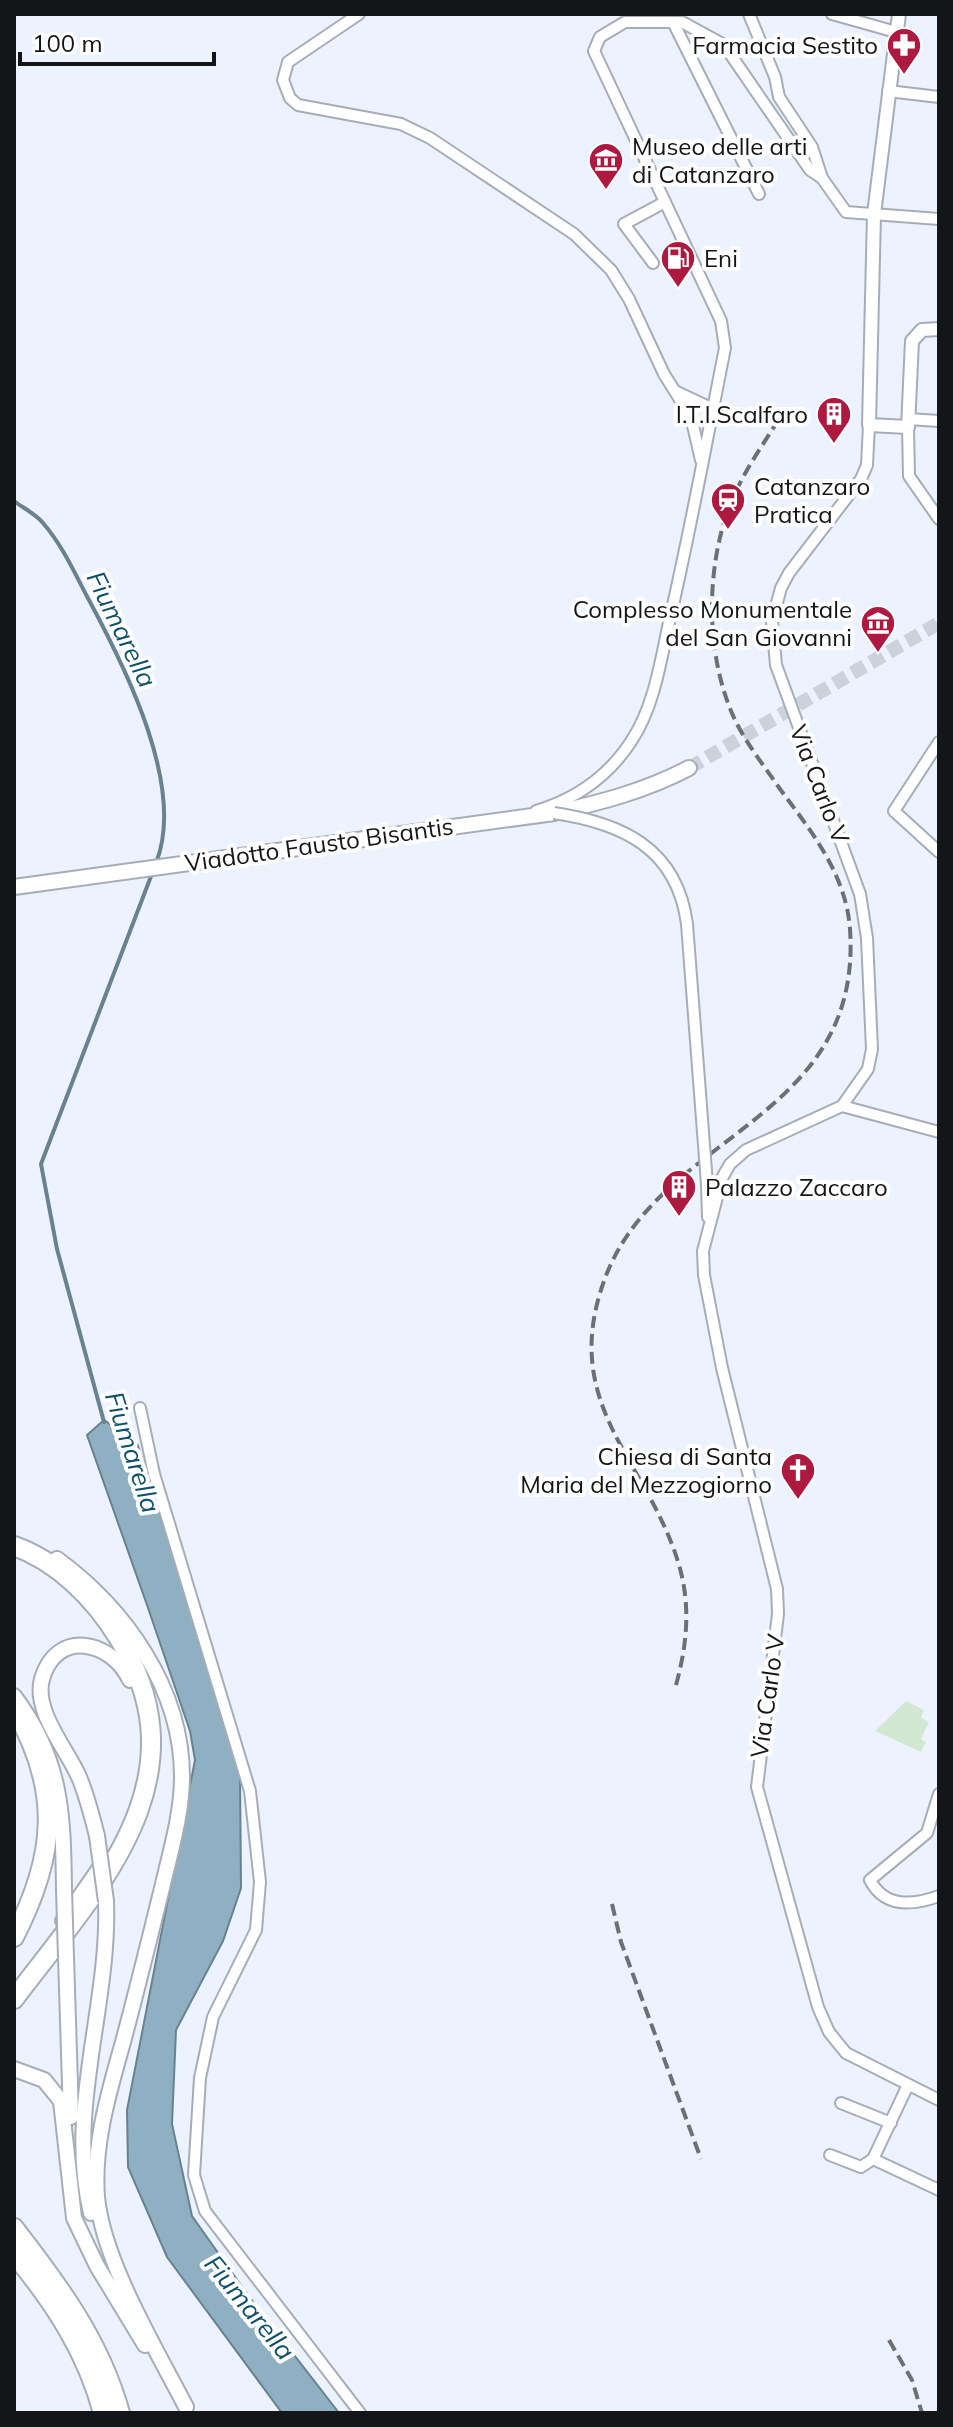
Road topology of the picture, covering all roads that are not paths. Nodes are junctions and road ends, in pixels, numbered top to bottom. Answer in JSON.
{"nodes":[{"id":1,"x":359,"y":14,"type":"edge"},
{"id":2,"x":749,"y":14,"type":"edge"},
{"id":3,"x":832,"y":14,"type":"edge"},
{"id":4,"x":899,"y":14,"type":"edge"},
{"id":5,"x":673,"y":22,"type":"junction"},
{"id":6,"x":896,"y":32,"type":"junction"},
{"id":7,"x":888,"y":91,"type":"junction"},
{"id":8,"x":939,"y":97,"type":"edge"},
{"id":9,"x":822,"y":178,"type":"junction"},
{"id":10,"x":759,"y":194,"type":"dead end"},
{"id":11,"x":665,"y":202,"type":"junction"},
{"id":12,"x":874,"y":214,"type":"junction"},
{"id":13,"x":939,"y":219,"type":"edge"},
{"id":14,"x":653,"y":263,"type":"dead end"},
{"id":15,"x":939,"y":329,"type":"edge"},
{"id":16,"x":719,"y":379,"type":"junction"},
{"id":17,"x":677,"y":392,"type":"junction"},
{"id":18,"x":695,"y":400,"type":"junction"},
{"id":19,"x":714,"y":416,"type":"junction"},
{"id":20,"x":691,"y":417,"type":"junction"},
{"id":21,"x":939,"y":421,"type":"edge"},
{"id":22,"x":908,"y":423,"type":"junction"},
{"id":23,"x":869,"y":425,"type":"junction"},
{"id":24,"x":702,"y":470,"type":"junction"},
{"id":25,"x":939,"y":519,"type":"edge"},
{"id":26,"x":939,"y":742,"type":"edge"},
{"id":27,"x":689,"y":768,"type":"tunnel mouth"},
{"id":28,"x":554,"y":813,"type":"junction"},
{"id":29,"x":513,"y":817,"type":"junction"},
{"id":30,"x":939,"y":852,"type":"edge"},
{"id":31,"x":14,"y":887,"type":"edge"},
{"id":32,"x":842,"y":1106,"type":"junction"},
{"id":33,"x":939,"y":1132,"type":"edge"},
{"id":34,"x":708,"y":1227,"type":"junction"},
{"id":35,"x":140,"y":1408,"type":"dead end"},
{"id":36,"x":14,"y":1537,"type":"edge"},
{"id":37,"x":14,"y":1546,"type":"edge"},
{"id":38,"x":14,"y":1696,"type":"edge"},
{"id":39,"x":14,"y":1708,"type":"edge"},
{"id":40,"x":939,"y":1794,"type":"edge"},
{"id":41,"x":939,"y":1896,"type":"edge"},
{"id":42,"x":14,"y":1937,"type":"edge"},
{"id":43,"x":14,"y":1985,"type":"edge"},
{"id":44,"x":14,"y":1999,"type":"edge"},
{"id":45,"x":14,"y":2069,"type":"edge"},
{"id":46,"x":908,"y":2085,"type":"junction"},
{"id":47,"x":939,"y":2100,"type":"edge"},
{"id":48,"x":841,"y":2103,"type":"dead end"},
{"id":49,"x":891,"y":2123,"type":"junction"},
{"id":50,"x":830,"y":2155,"type":"dead end"},
{"id":51,"x":873,"y":2159,"type":"junction"},
{"id":52,"x":939,"y":2190,"type":"edge"},
{"id":53,"x":14,"y":2228,"type":"edge"},
{"id":54,"x":14,"y":2254,"type":"edge"},
{"id":55,"x":97,"y":2266,"type":"junction"},
{"id":56,"x":142,"y":2321,"type":"junction"},
{"id":57,"x":188,"y":2410,"type":"edge"},
{"id":58,"x":103,"y":2413,"type":"edge"},
{"id":59,"x":120,"y":2413,"type":"edge"},
{"id":60,"x":360,"y":2413,"type":"edge"}],
"edges":[{"from":1,"to":17,"type":"street"},
{"from":2,"to":9,"type":"street"},
{"from":3,"to":6,"type":"street"},
{"from":4,"to":6,"type":"street"},
{"from":5,"to":9,"type":"street"},
{"from":5,"to":10,"type":"street"},
{"from":5,"to":11,"type":"street"},
{"from":6,"to":7,"type":"street"},
{"from":7,"to":8,"type":"street"},
{"from":7,"to":12,"type":"street"},
{"from":9,"to":12,"type":"street"},
{"from":11,"to":14,"type":"street"},
{"from":11,"to":16,"type":"street"},
{"from":12,"to":13,"type":"street"},
{"from":12,"to":23,"type":"street"},
{"from":15,"to":22,"type":"street"},
{"from":16,"to":18,"type":"street"},
{"from":16,"to":19,"type":"street"},
{"from":17,"to":18,"type":"street"},
{"from":17,"to":20,"type":"street"},
{"from":18,"to":19,"type":"street"},
{"from":19,"to":20,"type":"street"},
{"from":19,"to":24,"type":"street"},
{"from":20,"to":24,"type":"street"},
{"from":21,"to":22,"type":"street"},
{"from":22,"to":23,"type":"street"},
{"from":22,"to":25,"type":"street"},
{"from":23,"to":32,"type":"street","name":"Via Carlo V"},
{"from":24,"to":29,"type":"street"},
{"from":26,"to":30,"type":"street"},
{"from":27,"to":28,"type":"main road","name":"Viadotto Fausto Bisantis"},
{"from":28,"to":29,"type":"main road","name":"Viadotto Fausto Bisantis"},
{"from":28,"to":34,"type":"street","bridge":true},
{"from":29,"to":31,"type":"main road","name":"Viadotto Fausto Bisantis"},
{"from":32,"to":33,"type":"street"},
{"from":32,"to":34,"type":"street"},
{"from":34,"to":46,"type":"street","name":"Via Carlo V"},
{"from":35,"to":60,"type":"street"},
{"from":36,"to":56,"type":"main road"},
{"from":37,"to":44,"type":"highway"},
{"from":38,"to":55,"type":"main road","bridge":true},
{"from":39,"to":42,"type":"highway"},
{"from":40,"to":41,"type":"street"},
{"from":43,"to":56,"type":"main road","bridge":true},
{"from":45,"to":55,"type":"main road"},
{"from":46,"to":47,"type":"street","name":"Via Carlo V"},
{"from":46,"to":49,"type":"street"},
{"from":48,"to":49,"type":"street"},
{"from":49,"to":51,"type":"street"},
{"from":50,"to":51,"type":"street"},
{"from":51,"to":52,"type":"street"},
{"from":53,"to":59,"type":"highway"},
{"from":54,"to":58,"type":"highway"},
{"from":55,"to":57,"type":"main road"},
{"from":56,"to":57,"type":"main road"}]}
